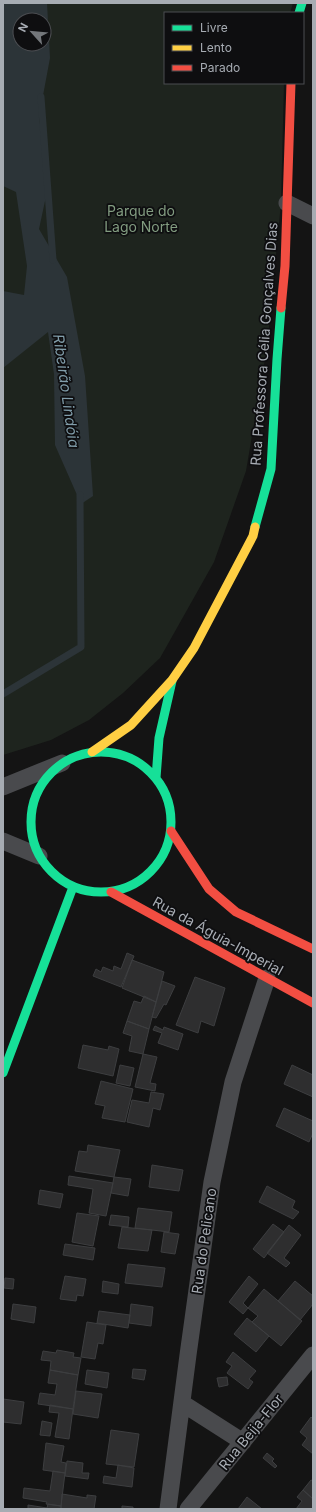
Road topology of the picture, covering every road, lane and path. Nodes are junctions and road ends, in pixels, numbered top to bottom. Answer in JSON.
{"nodes":[{"id":1,"x":291,"y":84,"type":"edge"},
{"id":2,"x":287,"y":203,"type":"junction"},
{"id":3,"x":313,"y":216,"type":"edge"},
{"id":4,"x":172,"y":680,"type":"junction"},
{"id":5,"x":92,"y":752,"type":"junction"},
{"id":6,"x":62,"y":763,"type":"junction"},
{"id":7,"x":156,"y":778,"type":"junction"},
{"id":8,"x":3,"y":787,"type":"edge"},
{"id":9,"x":171,"y":831,"type":"junction"},
{"id":10,"x":3,"y":841,"type":"edge"},
{"id":11,"x":39,"y":856,"type":"junction"},
{"id":12,"x":73,"y":887,"type":"junction"},
{"id":13,"x":111,"y":892,"type":"junction"},
{"id":14,"x":313,"y":949,"type":"edge"},
{"id":15,"x":267,"y":978,"type":"junction"},
{"id":16,"x":313,"y":1002,"type":"edge"},
{"id":17,"x":3,"y":1073,"type":"edge"},
{"id":18,"x":313,"y":1355,"type":"edge"},
{"id":19,"x":182,"y":1403,"type":"junction"},
{"id":20,"x":243,"y":1442,"type":"junction"},
{"id":21,"x":168,"y":1509,"type":"edge"},
{"id":22,"x":188,"y":1509,"type":"edge"}],
"edges":[{"from":1,"to":2,"type":"street","name":"Rua Professora Célia Gonçalves Dias"},
{"from":2,"to":3,"type":"street"},
{"from":2,"to":4,"type":"street","name":"Rua Professora Célia Gonçalves Dias"},
{"from":4,"to":5,"type":"street"},
{"from":4,"to":7,"type":"street"},
{"from":5,"to":6,"type":"street"},
{"from":5,"to":7,"type":"street"},
{"from":6,"to":8,"type":"street"},
{"from":6,"to":11,"type":"street"},
{"from":7,"to":9,"type":"street"},
{"from":9,"to":13,"type":"street"},
{"from":9,"to":14,"type":"street"},
{"from":10,"to":11,"type":"street"},
{"from":11,"to":12,"type":"street"},
{"from":12,"to":13,"type":"street"},
{"from":12,"to":17,"type":"street"},
{"from":13,"to":15,"type":"street","name":"Rua da Águia-Imperial"},
{"from":15,"to":16,"type":"street","name":"Rua da Águia-Imperial"},
{"from":15,"to":19,"type":"street","name":"Rua do Pelicano"},
{"from":18,"to":20,"type":"street","name":"Rua Beija-Flor"},
{"from":19,"to":20,"type":"street"},
{"from":19,"to":21,"type":"street","name":"Rua do Pelicano"},
{"from":20,"to":22,"type":"street","name":"Rua Beija-Flor"}]}
